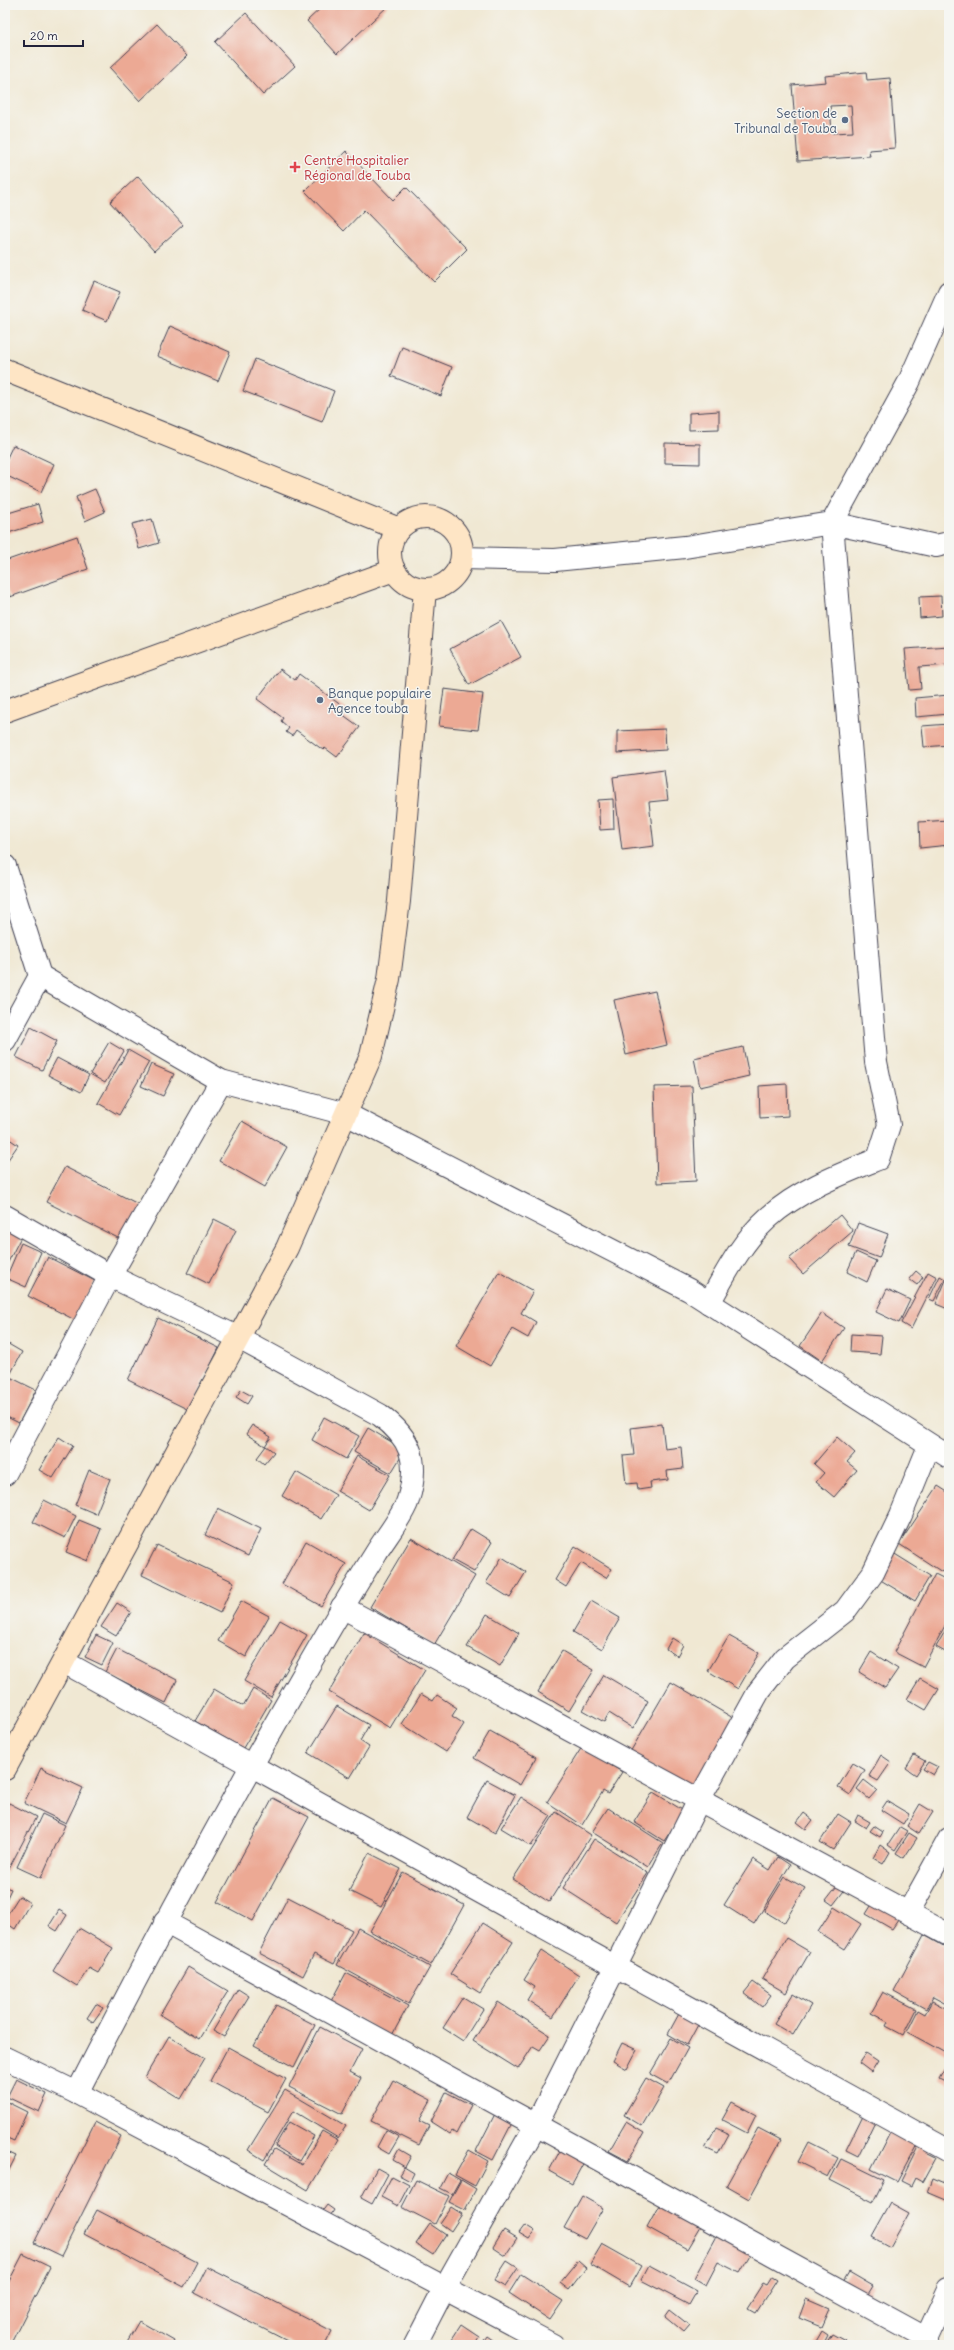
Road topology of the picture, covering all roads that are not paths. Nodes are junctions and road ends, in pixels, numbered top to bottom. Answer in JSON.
{"nodes":[{"id":1,"x":949,"y":292,"type":"edge"},
{"id":2,"x":5,"y":370,"type":"edge"},
{"id":3,"x":832,"y":523,"type":"junction"},
{"id":4,"x":399,"y":529,"type":"junction"},
{"id":5,"x":949,"y":543,"type":"edge"},
{"id":6,"x":462,"y":558,"type":"junction"},
{"id":7,"x":394,"y":570,"type":"junction"},
{"id":8,"x":425,"y":589,"type":"junction"},
{"id":9,"x":5,"y":710,"type":"edge"},
{"id":10,"x":5,"y":866,"type":"edge"},
{"id":11,"x":40,"y":976,"type":"junction"},
{"id":12,"x":5,"y":1040,"type":"edge"},
{"id":13,"x":221,"y":1081,"type":"junction"},
{"id":14,"x":346,"y":1114,"type":"junction"},
{"id":15,"x":5,"y":1216,"type":"edge"},
{"id":16,"x":110,"y":1276,"type":"junction"},
{"id":17,"x":709,"y":1303,"type":"junction"},
{"id":18,"x":238,"y":1337,"type":"junction"},
{"id":19,"x":929,"y":1446,"type":"junction"},
{"id":20,"x":949,"y":1457,"type":"edge"},
{"id":21,"x":5,"y":1474,"type":"edge"},
{"id":22,"x":342,"y":1607,"type":"junction"},
{"id":23,"x":64,"y":1662,"type":"junction"},
{"id":24,"x":251,"y":1766,"type":"junction"},
{"id":25,"x":5,"y":1770,"type":"edge"},
{"id":26,"x":698,"y":1800,"type":"junction"},
{"id":27,"x":949,"y":1839,"type":"edge"},
{"id":28,"x":908,"y":1913,"type":"junction"},
{"id":29,"x":165,"y":1922,"type":"junction"},
{"id":30,"x":949,"y":1936,"type":"edge"},
{"id":31,"x":616,"y":1968,"type":"junction"},
{"id":32,"x":5,"y":2058,"type":"edge"},
{"id":33,"x":77,"y":2093,"type":"junction"},
{"id":34,"x":536,"y":2125,"type":"junction"},
{"id":35,"x":949,"y":2151,"type":"edge"},
{"id":36,"x":445,"y":2287,"type":"junction"},
{"id":37,"x":949,"y":2289,"type":"edge"},
{"id":38,"x":925,"y":2342,"type":"edge"},
{"id":39,"x":415,"y":2345,"type":"edge"},
{"id":40,"x":553,"y":2345,"type":"edge"}],
"edges":[{"from":1,"to":3,"type":"street"},
{"from":2,"to":4,"type":"main road"},
{"from":3,"to":5,"type":"street"},
{"from":3,"to":6,"type":"street"},
{"from":3,"to":17,"type":"street"},
{"from":4,"to":6,"type":"main road"},
{"from":4,"to":7,"type":"main road"},
{"from":6,"to":8,"type":"main road"},
{"from":7,"to":8,"type":"main road"},
{"from":7,"to":9,"type":"main road"},
{"from":8,"to":14,"type":"main road"},
{"from":10,"to":11,"type":"street"},
{"from":11,"to":12,"type":"street"},
{"from":11,"to":13,"type":"street"},
{"from":13,"to":14,"type":"street"},
{"from":13,"to":16,"type":"street"},
{"from":14,"to":17,"type":"street"},
{"from":14,"to":18,"type":"main road"},
{"from":15,"to":16,"type":"street"},
{"from":16,"to":18,"type":"street"},
{"from":16,"to":21,"type":"street"},
{"from":17,"to":19,"type":"street"},
{"from":18,"to":22,"type":"street"},
{"from":18,"to":23,"type":"main road"},
{"from":19,"to":20,"type":"street"},
{"from":19,"to":26,"type":"street"},
{"from":22,"to":24,"type":"street"},
{"from":22,"to":26,"type":"street"},
{"from":23,"to":24,"type":"street"},
{"from":23,"to":25,"type":"main road"},
{"from":24,"to":29,"type":"street"},
{"from":24,"to":31,"type":"street"},
{"from":26,"to":28,"type":"street"},
{"from":26,"to":31,"type":"street"},
{"from":27,"to":28,"type":"street"},
{"from":28,"to":30,"type":"street"},
{"from":29,"to":33,"type":"street"},
{"from":29,"to":34,"type":"street"},
{"from":31,"to":34,"type":"street"},
{"from":31,"to":35,"type":"street"},
{"from":32,"to":33,"type":"street"},
{"from":33,"to":36,"type":"street"},
{"from":34,"to":36,"type":"street"},
{"from":34,"to":38,"type":"street"},
{"from":36,"to":39,"type":"street"},
{"from":36,"to":40,"type":"street"},
{"from":37,"to":38,"type":"street"}]}
